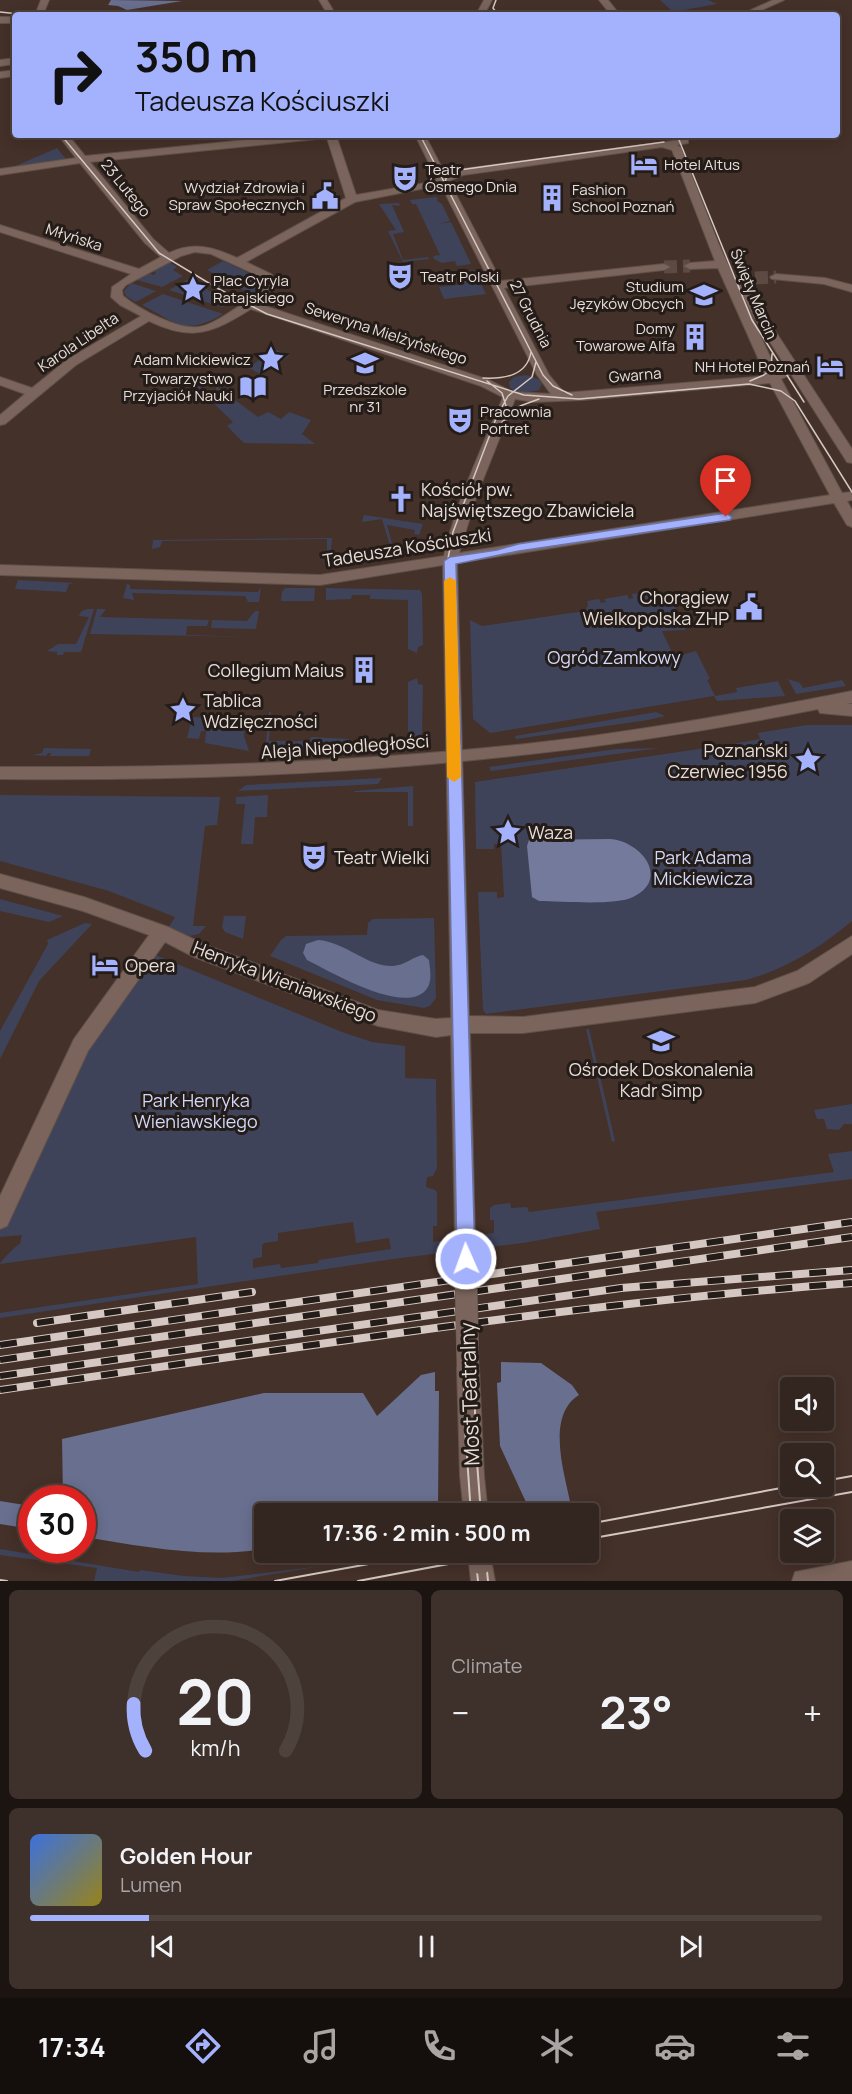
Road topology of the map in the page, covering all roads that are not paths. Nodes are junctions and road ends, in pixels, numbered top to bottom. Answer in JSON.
{"nodes":[{"id":1,"x":603,"y":0,"type":"edge"},
{"id":2,"x":780,"y":0,"type":"edge"},
{"id":3,"x":613,"y":12,"type":"edge"},
{"id":4,"x":751,"y":12,"type":"edge"},
{"id":5,"x":1,"y":63,"type":"edge"},
{"id":6,"x":0,"y":75,"type":"edge"},
{"id":7,"x":65,"y":138,"type":"edge"},
{"id":8,"x":298,"y":138,"type":"edge"},
{"id":9,"x":332,"y":138,"type":"edge"},
{"id":10,"x":422,"y":138,"type":"edge"},
{"id":11,"x":683,"y":138,"type":"edge"},
{"id":12,"x":665,"y":145,"type":"junction"},
{"id":13,"x":84,"y":161,"type":"junction"},
{"id":14,"x":0,"y":172,"type":"edge"},
{"id":15,"x":443,"y":179,"type":"junction"},
{"id":16,"x":352,"y":199,"type":"junction"},
{"id":17,"x":0,"y":228,"type":"edge"},
{"id":18,"x":169,"y":258,"type":"junction"},
{"id":19,"x":237,"y":262,"type":"junction"},
{"id":20,"x":723,"y":264,"type":"junction"},
{"id":21,"x":690,"y":266,"type":"tunnel mouth"},
{"id":22,"x":664,"y":267,"type":"tunnel mouth"},
{"id":23,"x":140,"y":273,"type":"junction"},
{"id":24,"x":776,"y":277,"type":"tunnel mouth"},
{"id":25,"x":498,"y":285,"type":"junction"},
{"id":26,"x":852,"y":289,"type":"edge"},
{"id":27,"x":250,"y":304,"type":"junction"},
{"id":28,"x":149,"y":316,"type":"junction"},
{"id":29,"x":793,"y":368,"type":"junction"},
{"id":30,"x":767,"y":380,"type":"junction"},
{"id":31,"x":0,"y":381,"type":"edge"},
{"id":32,"x":33,"y":393,"type":"junction"},
{"id":33,"x":510,"y":395,"type":"junction"},
{"id":34,"x":561,"y":397,"type":"junction"},
{"id":35,"x":0,"y":421,"type":"edge"},
{"id":36,"x":852,"y":459,"type":"edge"},
{"id":37,"x":845,"y":497,"type":"edge"},
{"id":38,"x":850,"y":514,"type":"edge"},
{"id":39,"x":450,"y":561,"type":"junction"},
{"id":40,"x":0,"y":570,"type":"edge"},
{"id":41,"x":852,"y":697,"type":"edge"},
{"id":42,"x":798,"y":709,"type":"junction"},
{"id":43,"x":852,"y":710,"type":"edge"},
{"id":44,"x":454,"y":758,"type":"junction"},
{"id":45,"x":0,"y":773,"type":"edge"},
{"id":46,"x":0,"y":880,"type":"edge"},
{"id":47,"x":162,"y":933,"type":"junction"},
{"id":48,"x":852,"y":944,"type":"edge"},
{"id":49,"x":459,"y":1027,"type":"junction"},
{"id":50,"x":0,"y":1219,"type":"edge"},
{"id":51,"x":475,"y":1503,"type":"edge"},
{"id":52,"x":852,"y":1574,"type":"edge"},
{"id":53,"x":804,"y":1581,"type":"edge"}],
"edges":[{"from":1,"to":3,"type":"street"},
{"from":2,"to":4,"type":"street"},
{"from":5,"to":6,"type":"street"},
{"from":7,"to":13,"type":"street","name":"23 Lutego"},
{"from":8,"to":13,"type":"street"},
{"from":9,"to":16,"type":"street"},
{"from":10,"to":15,"type":"street","name":"27 Grudnia"},
{"from":11,"to":12,"type":"street"},
{"from":11,"to":29,"type":"street","name":"Święty Marcin"},
{"from":12,"to":15,"type":"street"},
{"from":12,"to":20,"type":"street","name":"Święty Marcin"},
{"from":13,"to":14,"type":"street"},
{"from":13,"to":18,"type":"street","name":"23 Lutego"},
{"from":15,"to":16,"type":"street"},
{"from":15,"to":25,"type":"street","name":"27 Grudnia"},
{"from":16,"to":19,"type":"street"},
{"from":17,"to":23,"type":"street","name":"Młyńska"},
{"from":18,"to":19,"type":"street"},
{"from":18,"to":23,"type":"street"},
{"from":19,"to":27,"type":"street"},
{"from":20,"to":21,"type":"street"},
{"from":20,"to":30,"type":"street","name":"Święty Marcin"},
{"from":22,"to":25,"type":"street"},
{"from":23,"to":28,"type":"street"},
{"from":24,"to":26,"type":"street"},
{"from":25,"to":34,"type":"street","name":"27 Grudnia"},
{"from":27,"to":28,"type":"street"},
{"from":27,"to":33,"type":"street","name":"Seweryna Mielżyńskiego"},
{"from":28,"to":32,"type":"street","name":"Karola Libelta"},
{"from":29,"to":30,"type":"street"},
{"from":29,"to":36,"type":"street","name":"Święty Marcin"},
{"from":30,"to":34,"type":"street","name":"Gwarna"},
{"from":30,"to":37,"type":"street","name":"Święty Marcin"},
{"from":31,"to":32,"type":"street"},
{"from":32,"to":35,"type":"street","name":"Karola Libelta"},
{"from":33,"to":34,"type":"street","name":"Gwarna"},
{"from":33,"to":39,"type":"street","name":"Most Teatralny"},
{"from":37,"to":38,"type":"street","name":"Święty Marcin"},
{"from":37,"to":39,"type":"street","name":"Tadeusza Kościuszki"},
{"from":39,"to":40,"type":"street","name":"Tadeusza Kościuszki"},
{"from":39,"to":44,"type":"street","name":"Most Teatralny"},
{"from":41,"to":42,"type":"street","name":"Aleja Niepodległości"},
{"from":42,"to":43,"type":"street","name":"Aleja Niepodległości"},
{"from":42,"to":44,"type":"street","name":"Aleja Niepodległości"},
{"from":44,"to":45,"type":"street","name":"Aleja Niepodległości"},
{"from":44,"to":49,"type":"street","name":"Most Teatralny"},
{"from":46,"to":47,"type":"street","name":"Henryka Wieniawskiego"},
{"from":47,"to":49,"type":"street","name":"Henryka Wieniawskiego"},
{"from":47,"to":50,"type":"street"},
{"from":48,"to":49,"type":"street","name":"Henryka Wieniawskiego"},
{"from":49,"to":51,"type":"street","name":"Most Teatralny","bridge":true},
{"from":52,"to":53,"type":"street"}]}
